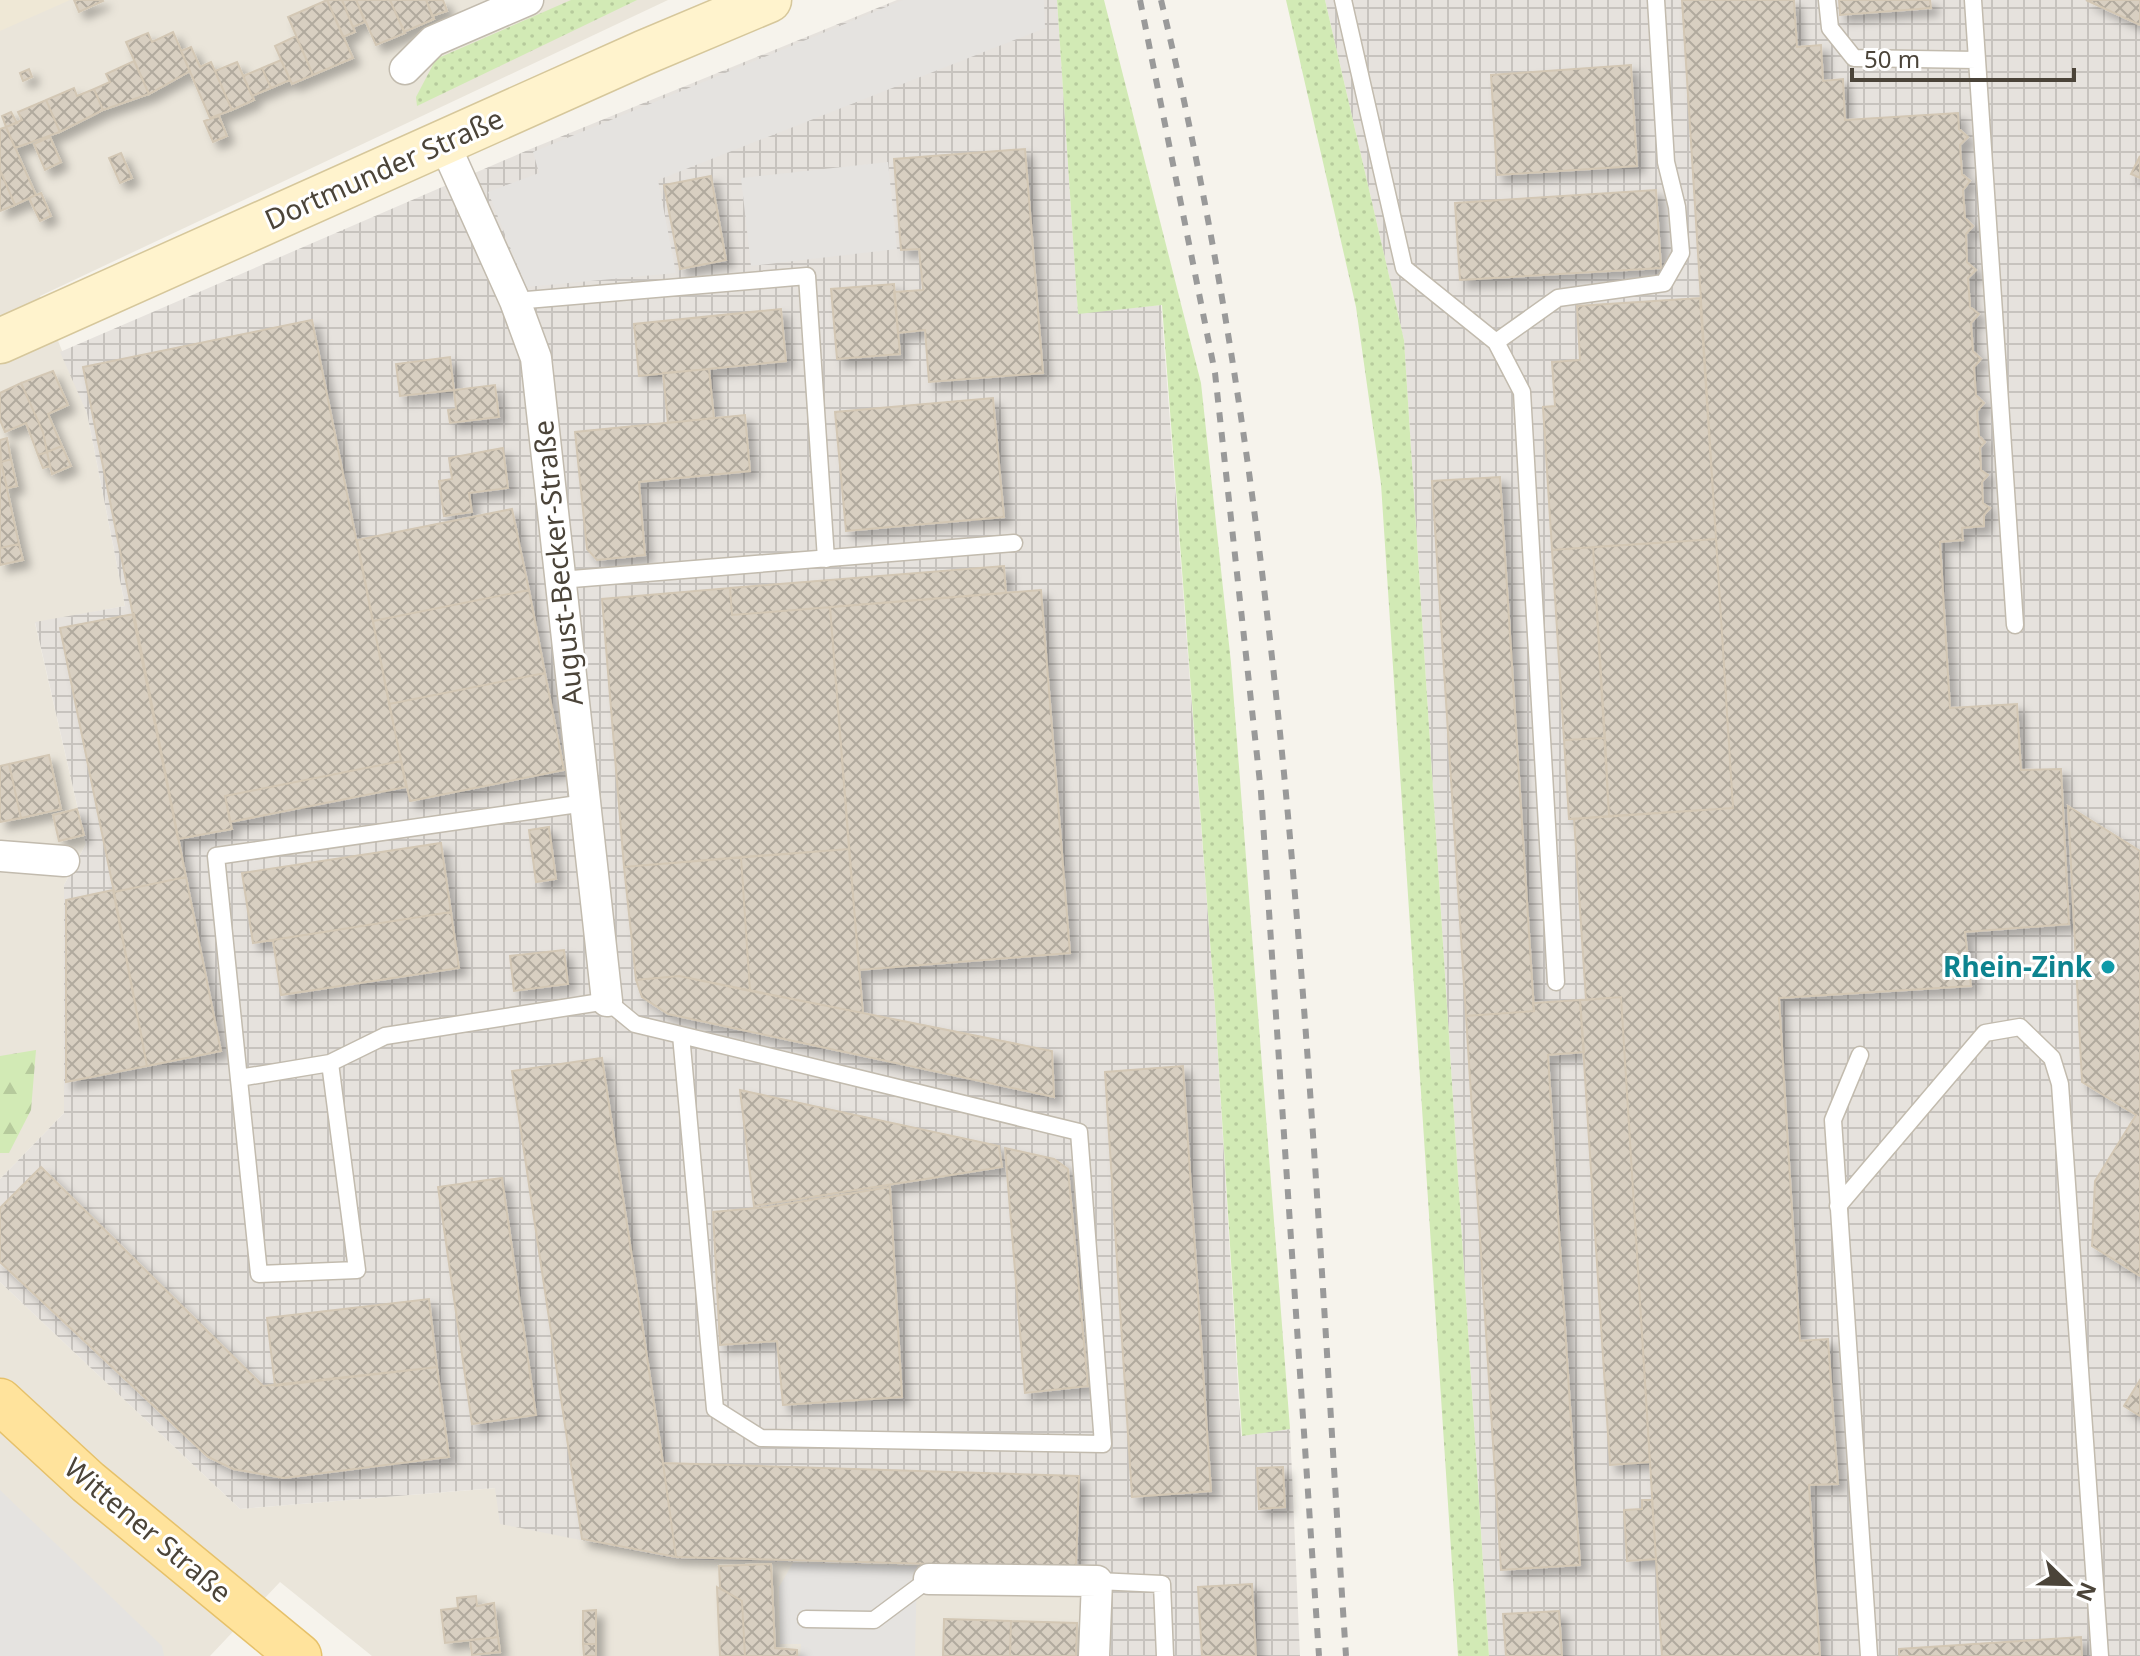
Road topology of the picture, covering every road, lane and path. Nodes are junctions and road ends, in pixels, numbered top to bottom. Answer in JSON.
{"nodes":[{"id":1,"x":528,"y":0,"type":"edge"},
{"id":2,"x":1343,"y":0,"type":"edge"},
{"id":3,"x":1656,"y":0,"type":"edge"},
{"id":4,"x":1827,"y":0,"type":"edge"},
{"id":5,"x":1973,"y":0,"type":"edge"},
{"id":6,"x":745,"y":5,"type":"edge"},
{"id":7,"x":1976,"y":60,"type":"junction"},
{"id":8,"x":405,"y":69,"type":"dead end"},
{"id":9,"x":444,"y":143,"type":"junction"},
{"id":10,"x":515,"y":301,"type":"junction"},
{"id":11,"x":0,"y":341,"type":"edge"},
{"id":12,"x":1496,"y":342,"type":"junction"},
{"id":13,"x":1014,"y":543,"type":"dead end"},
{"id":14,"x":826,"y":559,"type":"junction"},
{"id":15,"x":560,"y":580,"type":"junction"},
{"id":16,"x":2015,"y":625,"type":"dead end"},
{"id":17,"x":585,"y":803,"type":"junction"},
{"id":18,"x":0,"y":856,"type":"edge"},
{"id":19,"x":64,"y":861,"type":"dead end"},
{"id":20,"x":1556,"y":982,"type":"dead end"},
{"id":21,"x":607,"y":1001,"type":"junction"},
{"id":22,"x":681,"y":1035,"type":"junction"},
{"id":23,"x":1860,"y":1055,"type":"dead end"},
{"id":24,"x":330,"y":1063,"type":"junction"},
{"id":25,"x":239,"y":1078,"type":"junction"},
{"id":26,"x":1838,"y":1206,"type":"junction"},
{"id":27,"x":0,"y":1401,"type":"edge"},
{"id":28,"x":929,"y":1579,"type":"joint"},
{"id":29,"x":1097,"y":1581,"type":"junction"},
{"id":30,"x":806,"y":1619,"type":"dead end"},
{"id":31,"x":289,"y":1653,"type":"edge"},
{"id":32,"x":1094,"y":1656,"type":"edge"},
{"id":33,"x":1165,"y":1656,"type":"edge"},
{"id":34,"x":1869,"y":1656,"type":"edge"},
{"id":35,"x":2100,"y":1656,"type":"edge"}],
"edges":[{"from":1,"to":8,"type":"street"},
{"from":2,"to":12,"type":"lane"},
{"from":3,"to":12,"type":"lane"},
{"from":4,"to":7,"type":"lane"},
{"from":5,"to":7,"type":"lane"},
{"from":6,"to":9,"type":"main road","name":"Dortmunder Straße"},
{"from":7,"to":16,"type":"lane"},
{"from":9,"to":10,"type":"street","name":"August-Becker-Straße"},
{"from":9,"to":11,"type":"main road","name":"Dortmunder Straße"},
{"from":10,"to":14,"type":"lane"},
{"from":10,"to":15,"type":"street","name":"August-Becker-Straße"},
{"from":12,"to":20,"type":"lane"},
{"from":13,"to":14,"type":"lane"},
{"from":14,"to":15,"type":"lane"},
{"from":15,"to":17,"type":"street","name":"August-Becker-Straße"},
{"from":17,"to":21,"type":"street","name":"August-Becker-Straße"},
{"from":17,"to":25,"type":"lane"},
{"from":18,"to":19,"type":"street"},
{"from":21,"to":22,"type":"lane"},
{"from":21,"to":24,"type":"lane"},
{"from":22,"to":22,"type":"lane"},
{"from":23,"to":26,"type":"lane"},
{"from":24,"to":25,"type":"lane"},
{"from":24,"to":25,"type":"lane"},
{"from":26,"to":34,"type":"lane"},
{"from":26,"to":35,"type":"lane"},
{"from":27,"to":31,"type":"main road","name":"Wittener Straße"},
{"from":28,"to":29,"type":"street"},
{"from":28,"to":30,"type":"lane"},
{"from":29,"to":32,"type":"street"},
{"from":29,"to":33,"type":"lane"}]}
